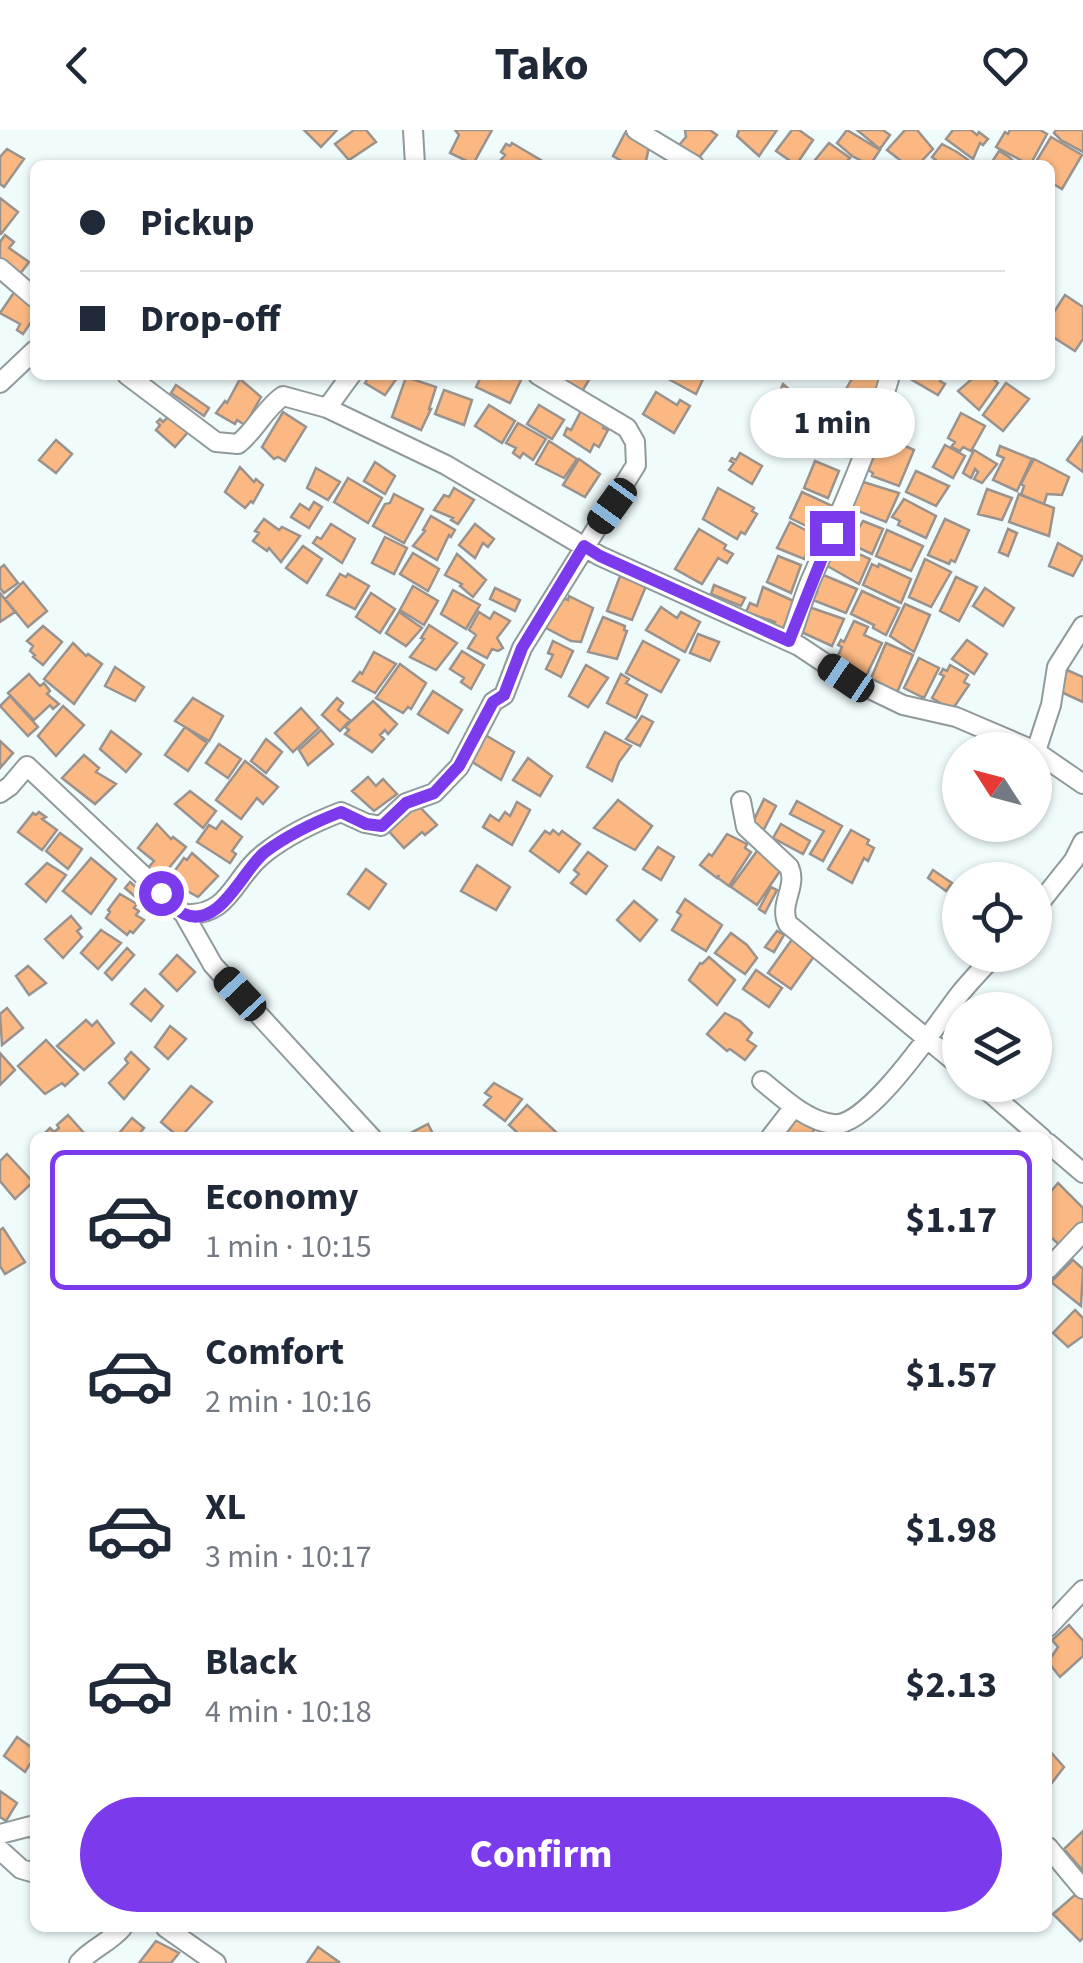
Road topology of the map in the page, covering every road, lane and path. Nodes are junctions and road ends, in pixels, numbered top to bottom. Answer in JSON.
{"nodes":[{"id":1,"x":414,"y":130,"type":"edge"},
{"id":2,"x":636,"y":130,"type":"edge"},
{"id":3,"x":415,"y":160,"type":"edge"},
{"id":4,"x":686,"y":160,"type":"edge"},
{"id":5,"x":0,"y":268,"type":"edge"},
{"id":6,"x":30,"y":294,"type":"edge"},
{"id":7,"x":30,"y":355,"type":"edge"},
{"id":8,"x":133,"y":380,"type":"edge"},
{"id":9,"x":347,"y":380,"type":"edge"},
{"id":10,"x":546,"y":380,"type":"edge"},
{"id":11,"x":889,"y":380,"type":"edge"},
{"id":12,"x":0,"y":383,"type":"edge"},
{"id":13,"x":327,"y":408,"type":"junction"},
{"id":14,"x":584,"y":546,"type":"junction"},
{"id":15,"x":1083,"y":626,"type":"edge"},
{"id":16,"x":789,"y":641,"type":"junction"},
{"id":17,"x":991,"y":732,"type":"edge"},
{"id":18,"x":1041,"y":732,"type":"edge"},
{"id":19,"x":1052,"y":763,"type":"edge"},
{"id":20,"x":1083,"y":784,"type":"edge"},
{"id":21,"x":0,"y":793,"type":"edge"},
{"id":22,"x":741,"y":801,"type":"dead end"},
{"id":23,"x":1083,"y":842,"type":"edge"},
{"id":24,"x":1052,"y":888,"type":"edge"},
{"id":25,"x":184,"y":914,"type":"junction"},
{"id":26,"x":980,"y":972,"type":"edge"},
{"id":27,"x":927,"y":1039,"type":"junction"},
{"id":28,"x":942,"y":1051,"type":"edge"},
{"id":29,"x":762,"y":1080,"type":"dead end"},
{"id":30,"x":1000,"y":1102,"type":"edge"},
{"id":31,"x":794,"y":1107,"type":"junction"},
{"id":32,"x":366,"y":1132,"type":"edge"},
{"id":33,"x":775,"y":1132,"type":"edge"},
{"id":34,"x":1035,"y":1132,"type":"edge"},
{"id":35,"x":1052,"y":1146,"type":"edge"},
{"id":36,"x":1083,"y":1173,"type":"edge"},
{"id":37,"x":1083,"y":1232,"type":"edge"},
{"id":38,"x":1052,"y":1265,"type":"edge"},
{"id":39,"x":1083,"y":1590,"type":"edge"},
{"id":40,"x":1052,"y":1624,"type":"edge"},
{"id":41,"x":30,"y":1826,"type":"edge"},
{"id":42,"x":0,"y":1834,"type":"edge"},
{"id":43,"x":0,"y":1850,"type":"edge"},
{"id":44,"x":1052,"y":1852,"type":"edge"},
{"id":45,"x":30,"y":1872,"type":"edge"},
{"id":46,"x":1083,"y":1889,"type":"edge"},
{"id":47,"x":118,"y":1932,"type":"edge"},
{"id":48,"x":172,"y":1932,"type":"edge"},
{"id":49,"x":79,"y":1963,"type":"edge"},
{"id":50,"x":216,"y":1963,"type":"edge"}],
"edges":[{"from":1,"to":3,"type":"street"},
{"from":2,"to":4,"type":"street"},
{"from":5,"to":6,"type":"street"},
{"from":7,"to":12,"type":"street"},
{"from":8,"to":13,"type":"street"},
{"from":9,"to":13,"type":"street"},
{"from":10,"to":14,"type":"street"},
{"from":11,"to":16,"type":"street"},
{"from":13,"to":14,"type":"street"},
{"from":14,"to":16,"type":"street"},
{"from":14,"to":25,"type":"street"},
{"from":15,"to":18,"type":"street"},
{"from":16,"to":17,"type":"street"},
{"from":19,"to":20,"type":"street"},
{"from":21,"to":25,"type":"street"},
{"from":22,"to":27,"type":"street"},
{"from":23,"to":24,"type":"street"},
{"from":25,"to":32,"type":"street"},
{"from":26,"to":27,"type":"street"},
{"from":27,"to":28,"type":"street"},
{"from":27,"to":31,"type":"street"},
{"from":29,"to":31,"type":"street"},
{"from":30,"to":34,"type":"street"},
{"from":31,"to":33,"type":"street"},
{"from":35,"to":36,"type":"street"},
{"from":37,"to":38,"type":"street"},
{"from":39,"to":40,"type":"street"},
{"from":41,"to":42,"type":"street"},
{"from":43,"to":45,"type":"street"},
{"from":44,"to":46,"type":"street"},
{"from":47,"to":49,"type":"street"},
{"from":48,"to":50,"type":"street"}]}
